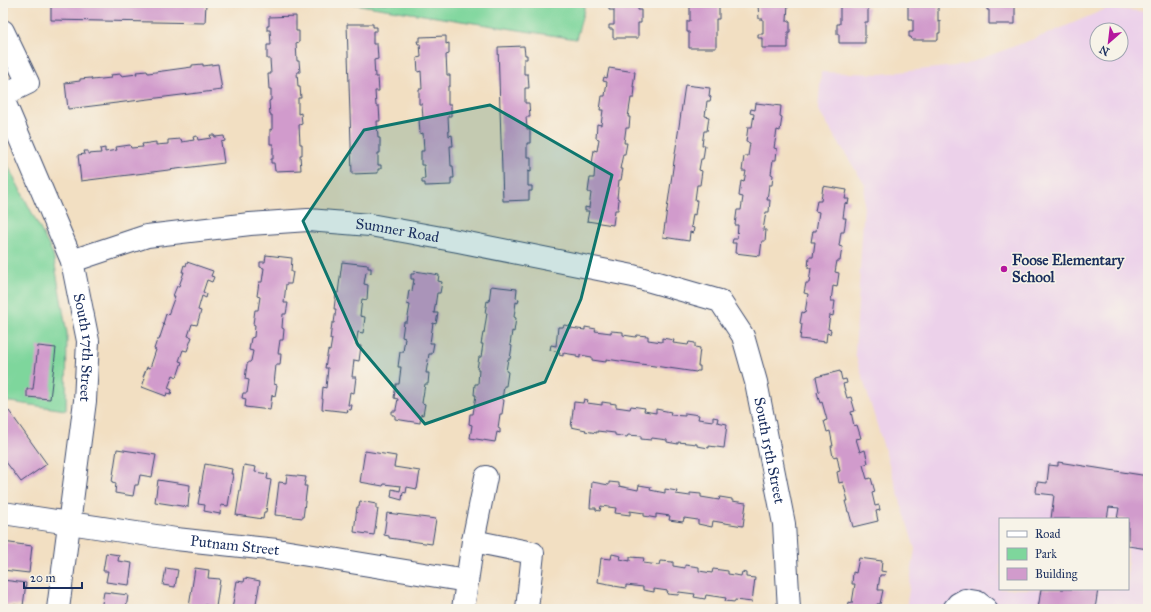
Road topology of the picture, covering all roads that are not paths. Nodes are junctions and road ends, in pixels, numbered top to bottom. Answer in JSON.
{"nodes":[{"id":1,"x":3,"y":31,"type":"edge"},
{"id":2,"x":3,"y":96,"type":"edge"},
{"id":3,"x":3,"y":99,"type":"edge"},
{"id":4,"x":72,"y":261,"type":"junction"},
{"id":5,"x":720,"y":301,"type":"joint"},
{"id":6,"x":486,"y":477,"type":"dead end"},
{"id":7,"x":3,"y":513,"type":"edge"},
{"id":8,"x":70,"y":524,"type":"junction"},
{"id":9,"x":473,"y":541,"type":"junction"},
{"id":10,"x":467,"y":581,"type":"junction"},
{"id":11,"x":58,"y":609,"type":"edge"},
{"id":12,"x":463,"y":609,"type":"edge"},
{"id":13,"x":527,"y":609,"type":"edge"},
{"id":14,"x":789,"y":609,"type":"edge"},
{"id":15,"x":954,"y":609,"type":"edge"},
{"id":16,"x":986,"y":609,"type":"edge"}],
"edges":[{"from":1,"to":2,"type":"street"},
{"from":3,"to":4,"type":"street","name":"South 17th Street"},
{"from":4,"to":5,"type":"street","name":"Sumner Road"},
{"from":4,"to":8,"type":"street","name":"South 17th Street"},
{"from":5,"to":14,"type":"street","name":"South 15th Street"},
{"from":6,"to":9,"type":"street"},
{"from":7,"to":8,"type":"street","name":"Putnam Street"},
{"from":8,"to":10,"type":"street","name":"Putnam Street"},
{"from":8,"to":11,"type":"street","name":"South 17th Street"},
{"from":9,"to":10,"type":"street"},
{"from":9,"to":13,"type":"street"},
{"from":10,"to":12,"type":"street"},
{"from":15,"to":16,"type":"street"}]}
